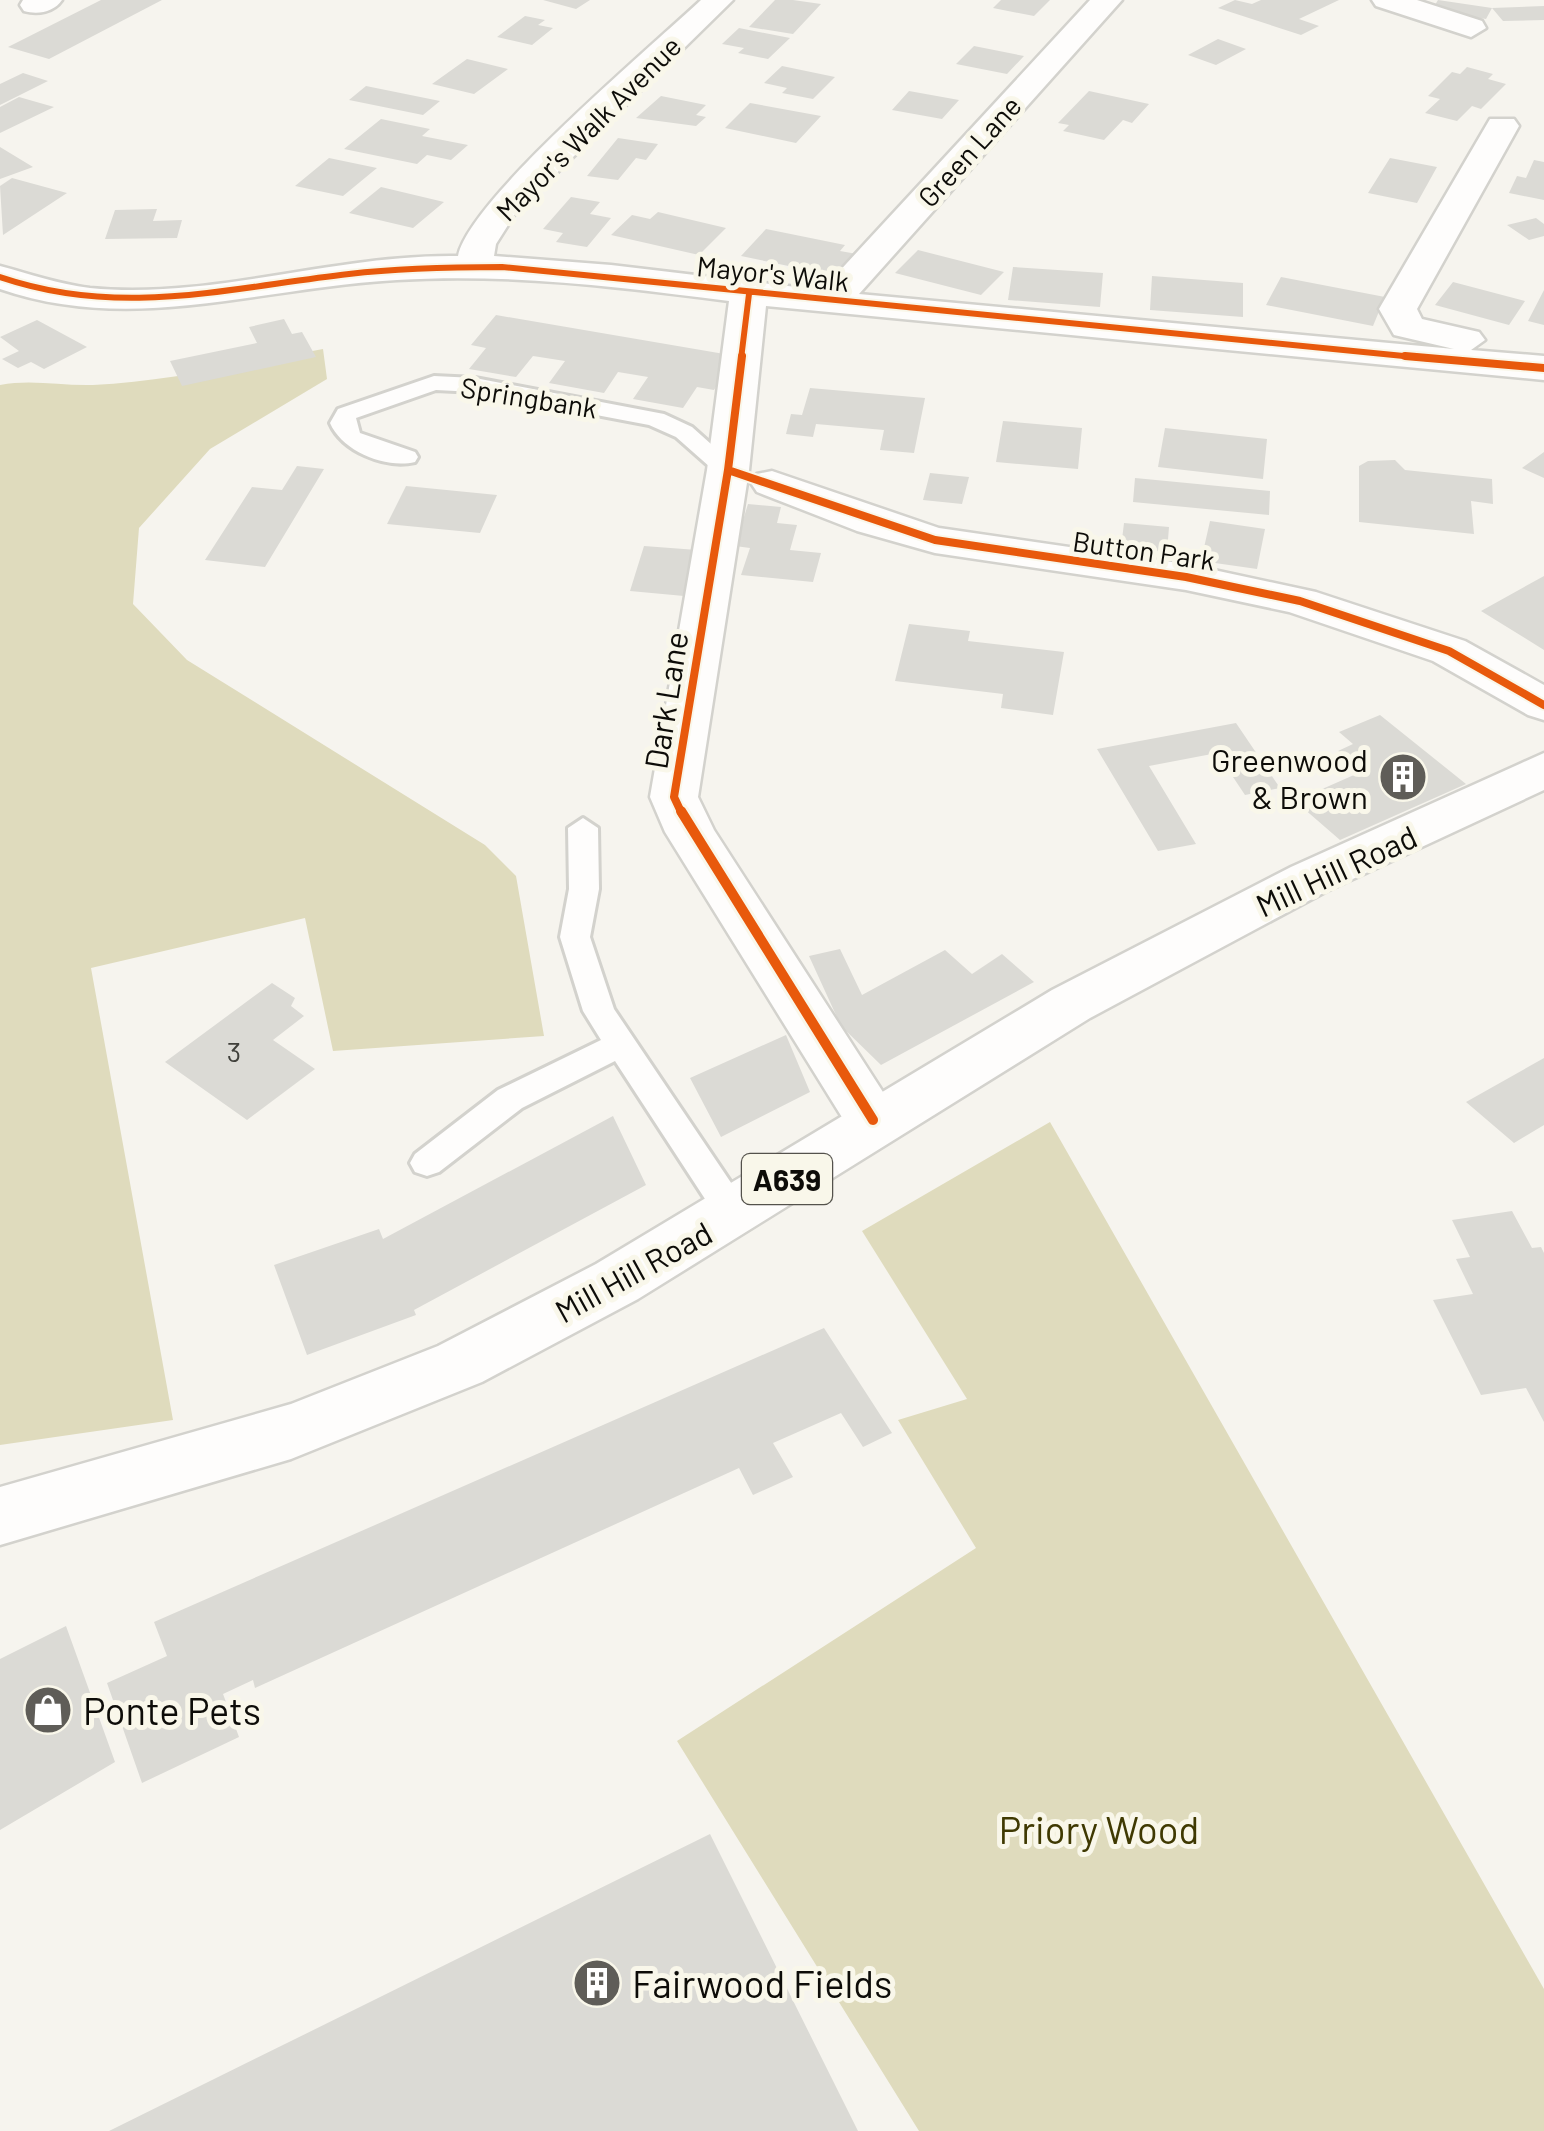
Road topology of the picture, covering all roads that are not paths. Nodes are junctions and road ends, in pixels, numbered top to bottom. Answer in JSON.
{"nodes":[{"id":1,"x":718,"y":0,"type":"edge"},
{"id":2,"x":1107,"y":0,"type":"edge"},
{"id":3,"x":1387,"y":0,"type":"edge"},
{"id":4,"x":1471,"y":28,"type":"dead end"},
{"id":5,"x":1502,"y":126,"type":"dead end"},
{"id":6,"x":474,"y":265,"type":"junction"},
{"id":7,"x":0,"y":277,"type":"edge"},
{"id":8,"x":749,"y":294,"type":"junction"},
{"id":9,"x":832,"y":302,"type":"junction"},
{"id":10,"x":1531,"y":367,"type":"edge"},
{"id":11,"x":406,"y":457,"type":"dead end"},
{"id":12,"x":728,"y":470,"type":"junction"},
{"id":13,"x":772,"y":483,"type":"dead end"},
{"id":14,"x":1544,"y":704,"type":"edge"},
{"id":15,"x":1544,"y":769,"type":"edge"},
{"id":16,"x":583,"y":828,"type":"dead end"},
{"id":17,"x":620,"y":1044,"type":"junction"},
{"id":18,"x":873,"y":1120,"type":"junction"},
{"id":19,"x":427,"y":1162,"type":"dead end"},
{"id":20,"x":734,"y":1215,"type":"junction"},
{"id":21,"x":0,"y":1516,"type":"edge"}],
"edges":[{"from":1,"to":6,"type":"main road","name":"Mayor's Walk Avenue"},
{"from":2,"to":9,"type":"main road","name":"Green Lane"},
{"from":3,"to":4,"type":"main road"},
{"from":5,"to":10,"type":"main road"},
{"from":6,"to":7,"type":"main road","name":"Mayor's Walk"},
{"from":6,"to":8,"type":"main road","name":"Mayor's Walk"},
{"from":8,"to":9,"type":"main road","name":"Mayor's Walk"},
{"from":8,"to":12,"type":"main road","name":"Dark Lane"},
{"from":9,"to":10,"type":"main road","name":"Mayor's Walk"},
{"from":11,"to":12,"type":"lane","name":"Springbank"},
{"from":12,"to":18,"type":"main road","name":"Dark Lane"},
{"from":13,"to":14,"type":"main road","name":"Button Park"},
{"from":15,"to":18,"type":"main road","name":"Mill Hill Road","number":"A639"},
{"from":16,"to":17,"type":"lane"},
{"from":17,"to":19,"type":"lane"},
{"from":17,"to":20,"type":"lane"},
{"from":18,"to":20,"type":"main road","name":"Mill Hill Road","number":"A639"},
{"from":20,"to":21,"type":"main road","name":"Mill Hill Road","number":"A639"}]}
